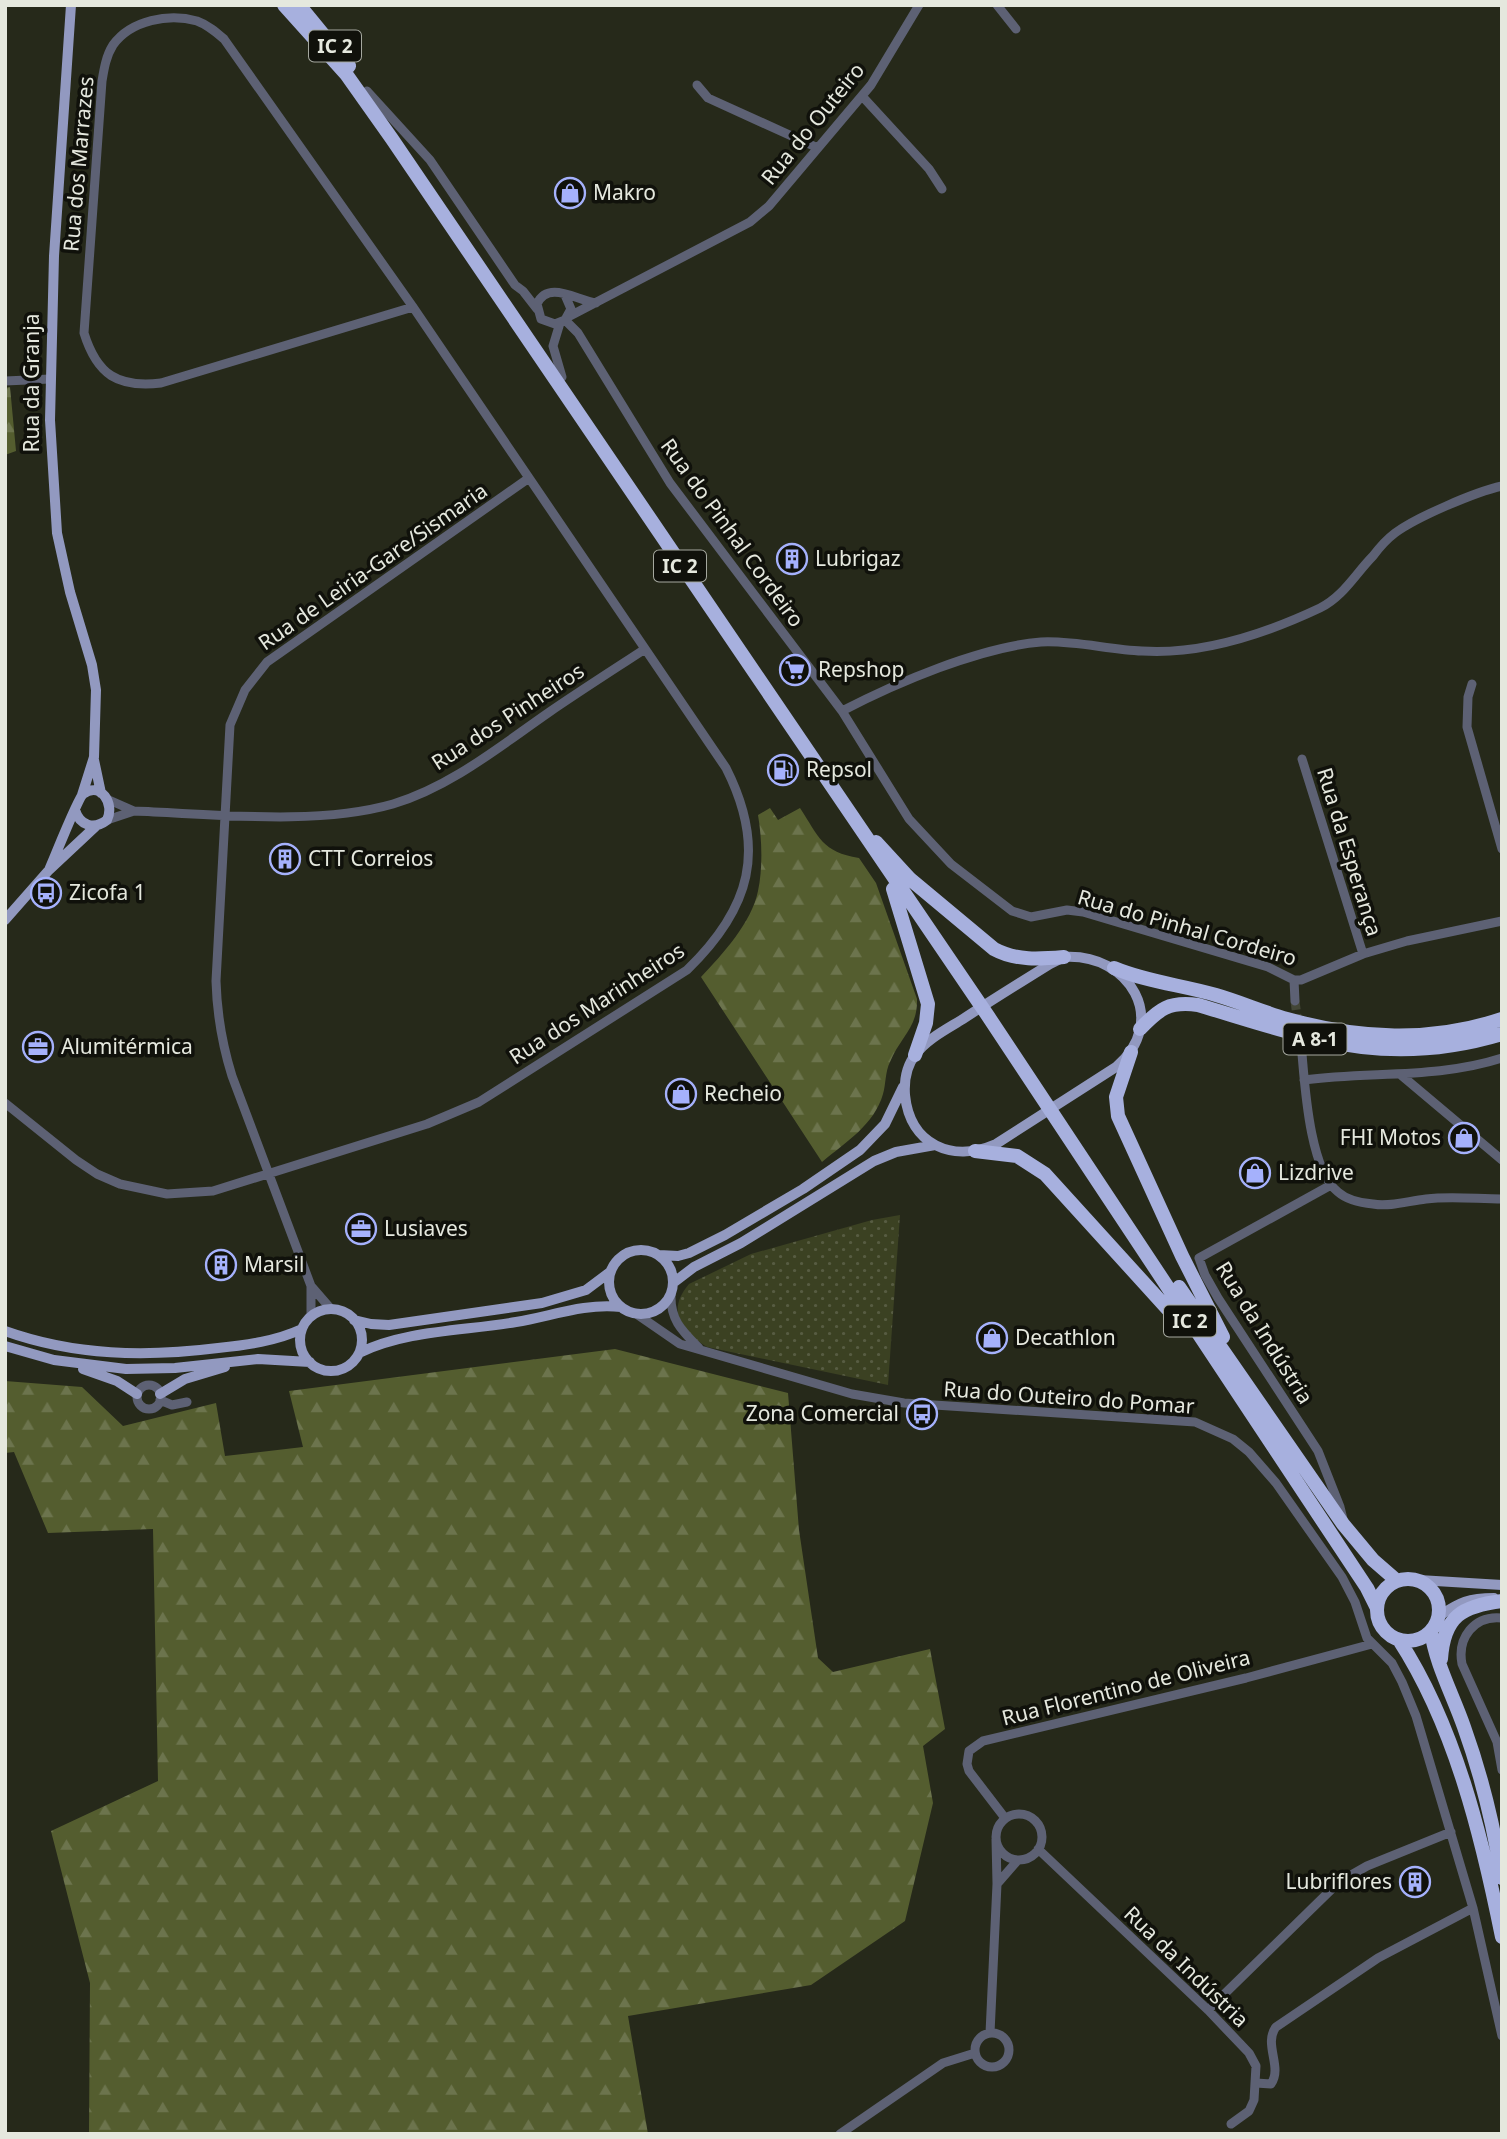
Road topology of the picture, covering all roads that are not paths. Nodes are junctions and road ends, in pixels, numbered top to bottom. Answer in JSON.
{"nodes":[{"id":1,"x":71,"y":5,"type":"edge"},
{"id":2,"x":284,"y":5,"type":"edge"},
{"id":3,"x":299,"y":5,"type":"edge"},
{"id":4,"x":919,"y":5,"type":"edge"},
{"id":5,"x":997,"y":5,"type":"edge"},
{"id":6,"x":1016,"y":29,"type":"dead end"},
{"id":7,"x":697,"y":85,"type":"dead end"},
{"id":8,"x":367,"y":91,"type":"junction"},
{"id":9,"x":862,"y":96,"type":"junction"},
{"id":10,"x":818,"y":148,"type":"junction"},
{"id":11,"x":942,"y":189,"type":"dead end"},
{"id":12,"x":523,"y":291,"type":"junction"},
{"id":13,"x":544,"y":294,"type":"junction"},
{"id":14,"x":565,"y":295,"type":"junction"},
{"id":15,"x":598,"y":303,"type":"junction"},
{"id":16,"x":413,"y":307,"type":"junction"},
{"id":17,"x":537,"y":309,"type":"junction"},
{"id":18,"x":564,"y":320,"type":"junction"},
{"id":19,"x":562,"y":377,"type":"junction"},
{"id":20,"x":50,"y":379,"type":"junction"},
{"id":21,"x":5,"y":381,"type":"edge"},
{"id":22,"x":529,"y":478,"type":"junction"},
{"id":23,"x":1502,"y":486,"type":"edge"},
{"id":24,"x":645,"y":649,"type":"junction"},
{"id":25,"x":1472,"y":684,"type":"dead end"},
{"id":26,"x":842,"y":711,"type":"junction"},
{"id":27,"x":93,"y":757,"type":"junction"},
{"id":28,"x":1302,"y":759,"type":"dead end"},
{"id":29,"x":82,"y":795,"type":"junction"},
{"id":30,"x":105,"y":797,"type":"junction"},
{"id":31,"x":75,"y":810,"type":"junction"},
{"id":32,"x":134,"y":811,"type":"junction"},
{"id":33,"x":226,"y":815,"type":"junction"},
{"id":34,"x":107,"y":820,"type":"junction"},
{"id":35,"x":96,"y":826,"type":"junction"},
{"id":36,"x":876,"y":842,"type":"junction"},
{"id":37,"x":1502,"y":849,"type":"edge"},
{"id":38,"x":886,"y":868,"type":"junction"},
{"id":39,"x":49,"y":870,"type":"junction"},
{"id":40,"x":5,"y":920,"type":"edge"},
{"id":41,"x":1501,"y":920,"type":"edge"},
{"id":42,"x":1363,"y":954,"type":"junction"},
{"id":43,"x":1064,"y":957,"type":"junction"},
{"id":44,"x":1114,"y":968,"type":"junction"},
{"id":45,"x":1294,"y":980,"type":"junction"},
{"id":46,"x":1295,"y":1001,"type":"tunnel mouth"},
{"id":47,"x":1502,"y":1019,"type":"edge"},
{"id":48,"x":1140,"y":1030,"type":"junction"},
{"id":49,"x":1502,"y":1034,"type":"edge"},
{"id":50,"x":1131,"y":1052,"type":"junction"},
{"id":51,"x":1301,"y":1054,"type":"tunnel mouth"},
{"id":52,"x":915,"y":1055,"type":"junction"},
{"id":53,"x":1502,"y":1058,"type":"edge"},
{"id":54,"x":1401,"y":1075,"type":"junction"},
{"id":55,"x":1304,"y":1080,"type":"junction"},
{"id":56,"x":905,"y":1085,"type":"junction"},
{"id":57,"x":5,"y":1103,"type":"edge"},
{"id":58,"x":935,"y":1145,"type":"junction"},
{"id":59,"x":975,"y":1151,"type":"junction"},
{"id":60,"x":1502,"y":1160,"type":"edge"},
{"id":61,"x":270,"y":1175,"type":"junction"},
{"id":62,"x":1331,"y":1185,"type":"junction"},
{"id":63,"x":1502,"y":1199,"type":"edge"},
{"id":64,"x":659,"y":1255,"type":"junction"},
{"id":65,"x":610,"y":1272,"type":"junction"},
{"id":66,"x":311,"y":1286,"type":"junction"},
{"id":67,"x":672,"y":1288,"type":"junction"},
{"id":68,"x":621,"y":1307,"type":"junction"},
{"id":69,"x":331,"y":1309,"type":"junction"},
{"id":70,"x":635,"y":1313,"type":"junction"},
{"id":71,"x":311,"y":1316,"type":"junction"},
{"id":72,"x":354,"y":1320,"type":"junction"},
{"id":73,"x":302,"y":1329,"type":"junction"},
{"id":74,"x":5,"y":1331,"type":"edge"},
{"id":75,"x":5,"y":1346,"type":"edge"},
{"id":76,"x":701,"y":1350,"type":"junction"},
{"id":77,"x":359,"y":1353,"type":"junction"},
{"id":78,"x":54,"y":1360,"type":"junction"},
{"id":79,"x":244,"y":1360,"type":"junction"},
{"id":80,"x":310,"y":1362,"type":"junction"},
{"id":81,"x":1248,"y":1385,"type":"junction"},
{"id":82,"x":137,"y":1394,"type":"junction"},
{"id":83,"x":160,"y":1397,"type":"junction"},
{"id":84,"x":187,"y":1402,"type":"dead end"},
{"id":85,"x":1266,"y":1436,"type":"junction"},
{"id":86,"x":1343,"y":1524,"type":"junction"},
{"id":87,"x":1396,"y":1580,"type":"junction"},
{"id":88,"x":1419,"y":1580,"type":"junction"},
{"id":89,"x":1502,"y":1586,"type":"edge"},
{"id":90,"x":1502,"y":1599,"type":"edge"},
{"id":91,"x":1376,"y":1606,"type":"junction"},
{"id":92,"x":1439,"y":1615,"type":"junction"},
{"id":93,"x":1502,"y":1618,"type":"edge"},
{"id":94,"x":1431,"y":1631,"type":"junction"},
{"id":95,"x":1399,"y":1640,"type":"junction"},
{"id":96,"x":1372,"y":1644,"type":"junction"},
{"id":97,"x":1440,"y":1667,"type":"junction"},
{"id":98,"x":1502,"y":1770,"type":"edge"},
{"id":99,"x":1005,"y":1818,"type":"junction"},
{"id":100,"x":1451,"y":1832,"type":"junction"},
{"id":101,"x":996,"y":1839,"type":"junction"},
{"id":102,"x":1038,"y":1849,"type":"junction"},
{"id":103,"x":1018,"y":1860,"type":"junction"},
{"id":104,"x":1502,"y":1878,"type":"edge"},
{"id":105,"x":997,"y":1884,"type":"junction"},
{"id":106,"x":1473,"y":1908,"type":"junction"},
{"id":107,"x":1502,"y":1937,"type":"edge"},
{"id":108,"x":1208,"y":2010,"type":"junction"},
{"id":109,"x":990,"y":2033,"type":"junction"},
{"id":110,"x":1502,"y":2036,"type":"edge"},
{"id":111,"x":975,"y":2053,"type":"junction"},
{"id":112,"x":1256,"y":2083,"type":"junction"},
{"id":113,"x":1231,"y":2124,"type":"dead end"},
{"id":114,"x":840,"y":2134,"type":"edge"}],
"edges":[{"from":1,"to":20,"type":"main road","name":"Rua da Granja"},
{"from":2,"to":38,"type":"highway","number":"IC 2"},
{"from":3,"to":8,"type":"highway","number":"IC 2"},
{"from":4,"to":9,"type":"street","name":"Rua do Outeiro"},
{"from":5,"to":6,"type":"street"},
{"from":7,"to":10,"type":"street"},
{"from":8,"to":12,"type":"street"},
{"from":8,"to":19,"type":"highway","number":"IC 2"},
{"from":9,"to":10,"type":"street","name":"Rua do Outeiro"},
{"from":9,"to":11,"type":"street"},
{"from":10,"to":15,"type":"street","name":"Rua do Outeiro"},
{"from":12,"to":13,"type":"street"},
{"from":12,"to":17,"type":"street"},
{"from":13,"to":14,"type":"street"},
{"from":13,"to":17,"type":"street"},
{"from":14,"to":15,"type":"street"},
{"from":14,"to":18,"type":"street"},
{"from":15,"to":18,"type":"street","name":"Rua do Outeiro"},
{"from":16,"to":16,"type":"street","name":"Rua dos Marrazes"},
{"from":16,"to":22,"type":"street","name":"Rua dos Marrazes"},
{"from":17,"to":18,"type":"street"},
{"from":18,"to":19,"type":"street"},
{"from":18,"to":26,"type":"street","name":"Rua do Pinhal Cordeiro"},
{"from":19,"to":36,"type":"highway","number":"IC 2"},
{"from":20,"to":21,"type":"street"},
{"from":20,"to":27,"type":"main road","name":"Rua da Granja"},
{"from":22,"to":24,"type":"street","name":"Rua dos Marinheiros"},
{"from":22,"to":33,"type":"street","name":"Rua de Leiria-Gare/Sismaria"},
{"from":23,"to":26,"type":"street"},
{"from":24,"to":33,"type":"street","name":"Rua dos Pinheiros"},
{"from":24,"to":61,"type":"street","name":"Rua dos Marinheiros"},
{"from":25,"to":37,"type":"street"},
{"from":26,"to":45,"type":"street","name":"Rua do Pinhal Cordeiro"},
{"from":27,"to":29,"type":"main road","name":"Rua da Granja"},
{"from":27,"to":30,"type":"main road","name":"Rua da Granja"},
{"from":28,"to":42,"type":"street","name":"Rua da Esperança"},
{"from":29,"to":30,"type":"main road"},
{"from":29,"to":31,"type":"main road"},
{"from":30,"to":32,"type":"street","name":"Rua dos Pinheiros"},
{"from":30,"to":34,"type":"main road"},
{"from":31,"to":35,"type":"main road"},
{"from":31,"to":39,"type":"main road"},
{"from":32,"to":33,"type":"street","name":"Rua dos Pinheiros"},
{"from":32,"to":34,"type":"street","name":"Rua dos Pinheiros"},
{"from":33,"to":61,"type":"street","name":"Rua de Leiria-Gare/Sismaria"},
{"from":34,"to":35,"type":"main road"},
{"from":35,"to":39,"type":"main road"},
{"from":36,"to":43,"type":"highway"},
{"from":36,"to":81,"type":"highway","number":"IC 2"},
{"from":38,"to":52,"type":"highway"},
{"from":38,"to":85,"type":"highway","number":"IC 2"},
{"from":39,"to":40,"type":"main road"},
{"from":41,"to":42,"type":"street","name":"Rua do Pinhal Cordeiro"},
{"from":42,"to":45,"type":"street","name":"Rua do Pinhal Cordeiro"},
{"from":43,"to":44,"type":"main road"},
{"from":43,"to":52,"type":"main road"},
{"from":44,"to":47,"type":"highway","number":"A 8-1"},
{"from":44,"to":48,"type":"main road"},
{"from":45,"to":46,"type":"street"},
{"from":48,"to":49,"type":"highway","number":"A 8-1"},
{"from":48,"to":50,"type":"main road"},
{"from":50,"to":59,"type":"main road"},
{"from":50,"to":81,"type":"highway"},
{"from":51,"to":55,"type":"street"},
{"from":52,"to":56,"type":"main road"},
{"from":53,"to":54,"type":"street"},
{"from":54,"to":55,"type":"street"},
{"from":54,"to":60,"type":"street"},
{"from":55,"to":62,"type":"street"},
{"from":56,"to":58,"type":"main road"},
{"from":56,"to":64,"type":"main road"},
{"from":57,"to":61,"type":"street","name":"Rua dos Marinheiros"},
{"from":58,"to":59,"type":"main road"},
{"from":58,"to":67,"type":"main road"},
{"from":59,"to":85,"type":"highway"},
{"from":61,"to":66,"type":"street","name":"Rua de Leiria-Gare/Sismaria"},
{"from":62,"to":63,"type":"street"},
{"from":62,"to":86,"type":"street","name":"Rua da Indústria"},
{"from":64,"to":65,"type":"main road"},
{"from":64,"to":67,"type":"main road"},
{"from":65,"to":68,"type":"main road"},
{"from":65,"to":72,"type":"main road"},
{"from":66,"to":69,"type":"street"},
{"from":66,"to":71,"type":"street"},
{"from":67,"to":70,"type":"main road"},
{"from":67,"to":76,"type":"street"},
{"from":68,"to":70,"type":"main road"},
{"from":68,"to":77,"type":"main road"},
{"from":69,"to":71,"type":"main road"},
{"from":69,"to":72,"type":"main road"},
{"from":70,"to":76,"type":"street","name":"Rua do Outeiro do Pomar"},
{"from":71,"to":73,"type":"main road"},
{"from":72,"to":77,"type":"main road"},
{"from":73,"to":74,"type":"main road"},
{"from":73,"to":80,"type":"main road"},
{"from":75,"to":78,"type":"main road"},
{"from":76,"to":96,"type":"street","name":"Rua do Outeiro do Pomar"},
{"from":77,"to":80,"type":"main road"},
{"from":78,"to":79,"type":"main road"},
{"from":78,"to":82,"type":"main road"},
{"from":79,"to":80,"type":"main road"},
{"from":79,"to":83,"type":"main road"},
{"from":81,"to":86,"type":"highway","number":"IC 2"},
{"from":82,"to":83,"type":"street"},
{"from":82,"to":83,"type":"street"},
{"from":83,"to":84,"type":"street"},
{"from":85,"to":91,"type":"highway","number":"IC 2"},
{"from":86,"to":87,"type":"highway","number":"IC 2"},
{"from":87,"to":88,"type":"highway"},
{"from":87,"to":91,"type":"highway"},
{"from":88,"to":89,"type":"main road"},
{"from":88,"to":92,"type":"highway"},
{"from":90,"to":92,"type":"main road"},
{"from":90,"to":97,"type":"highway"},
{"from":91,"to":95,"type":"highway","number":"IC 2"},
{"from":92,"to":94,"type":"highway"},
{"from":93,"to":98,"type":"street"},
{"from":94,"to":95,"type":"highway"},
{"from":94,"to":97,"type":"highway"},
{"from":95,"to":107,"type":"highway","number":"IC 2"},
{"from":96,"to":99,"type":"street","name":"Rua Florentino de Oliveira"},
{"from":96,"to":100,"type":"street","name":"Rua do Outeiro do Pomar"},
{"from":97,"to":104,"type":"highway"},
{"from":99,"to":101,"type":"street"},
{"from":99,"to":102,"type":"street"},
{"from":100,"to":106,"type":"street","name":"Rua do Outeiro do Pomar"},
{"from":100,"to":108,"type":"street"},
{"from":101,"to":103,"type":"street"},
{"from":101,"to":105,"type":"street"},
{"from":102,"to":103,"type":"street"},
{"from":102,"to":108,"type":"street","name":"Rua da Indústria"},
{"from":103,"to":105,"type":"street"},
{"from":105,"to":109,"type":"street"},
{"from":106,"to":110,"type":"street","name":"Rua do Outeiro do Pomar"},
{"from":106,"to":112,"type":"street"},
{"from":108,"to":112,"type":"street","name":"Rua da Indústria"},
{"from":109,"to":111,"type":"street"},
{"from":109,"to":111,"type":"street"},
{"from":111,"to":114,"type":"street"},
{"from":112,"to":113,"type":"street"}]}
